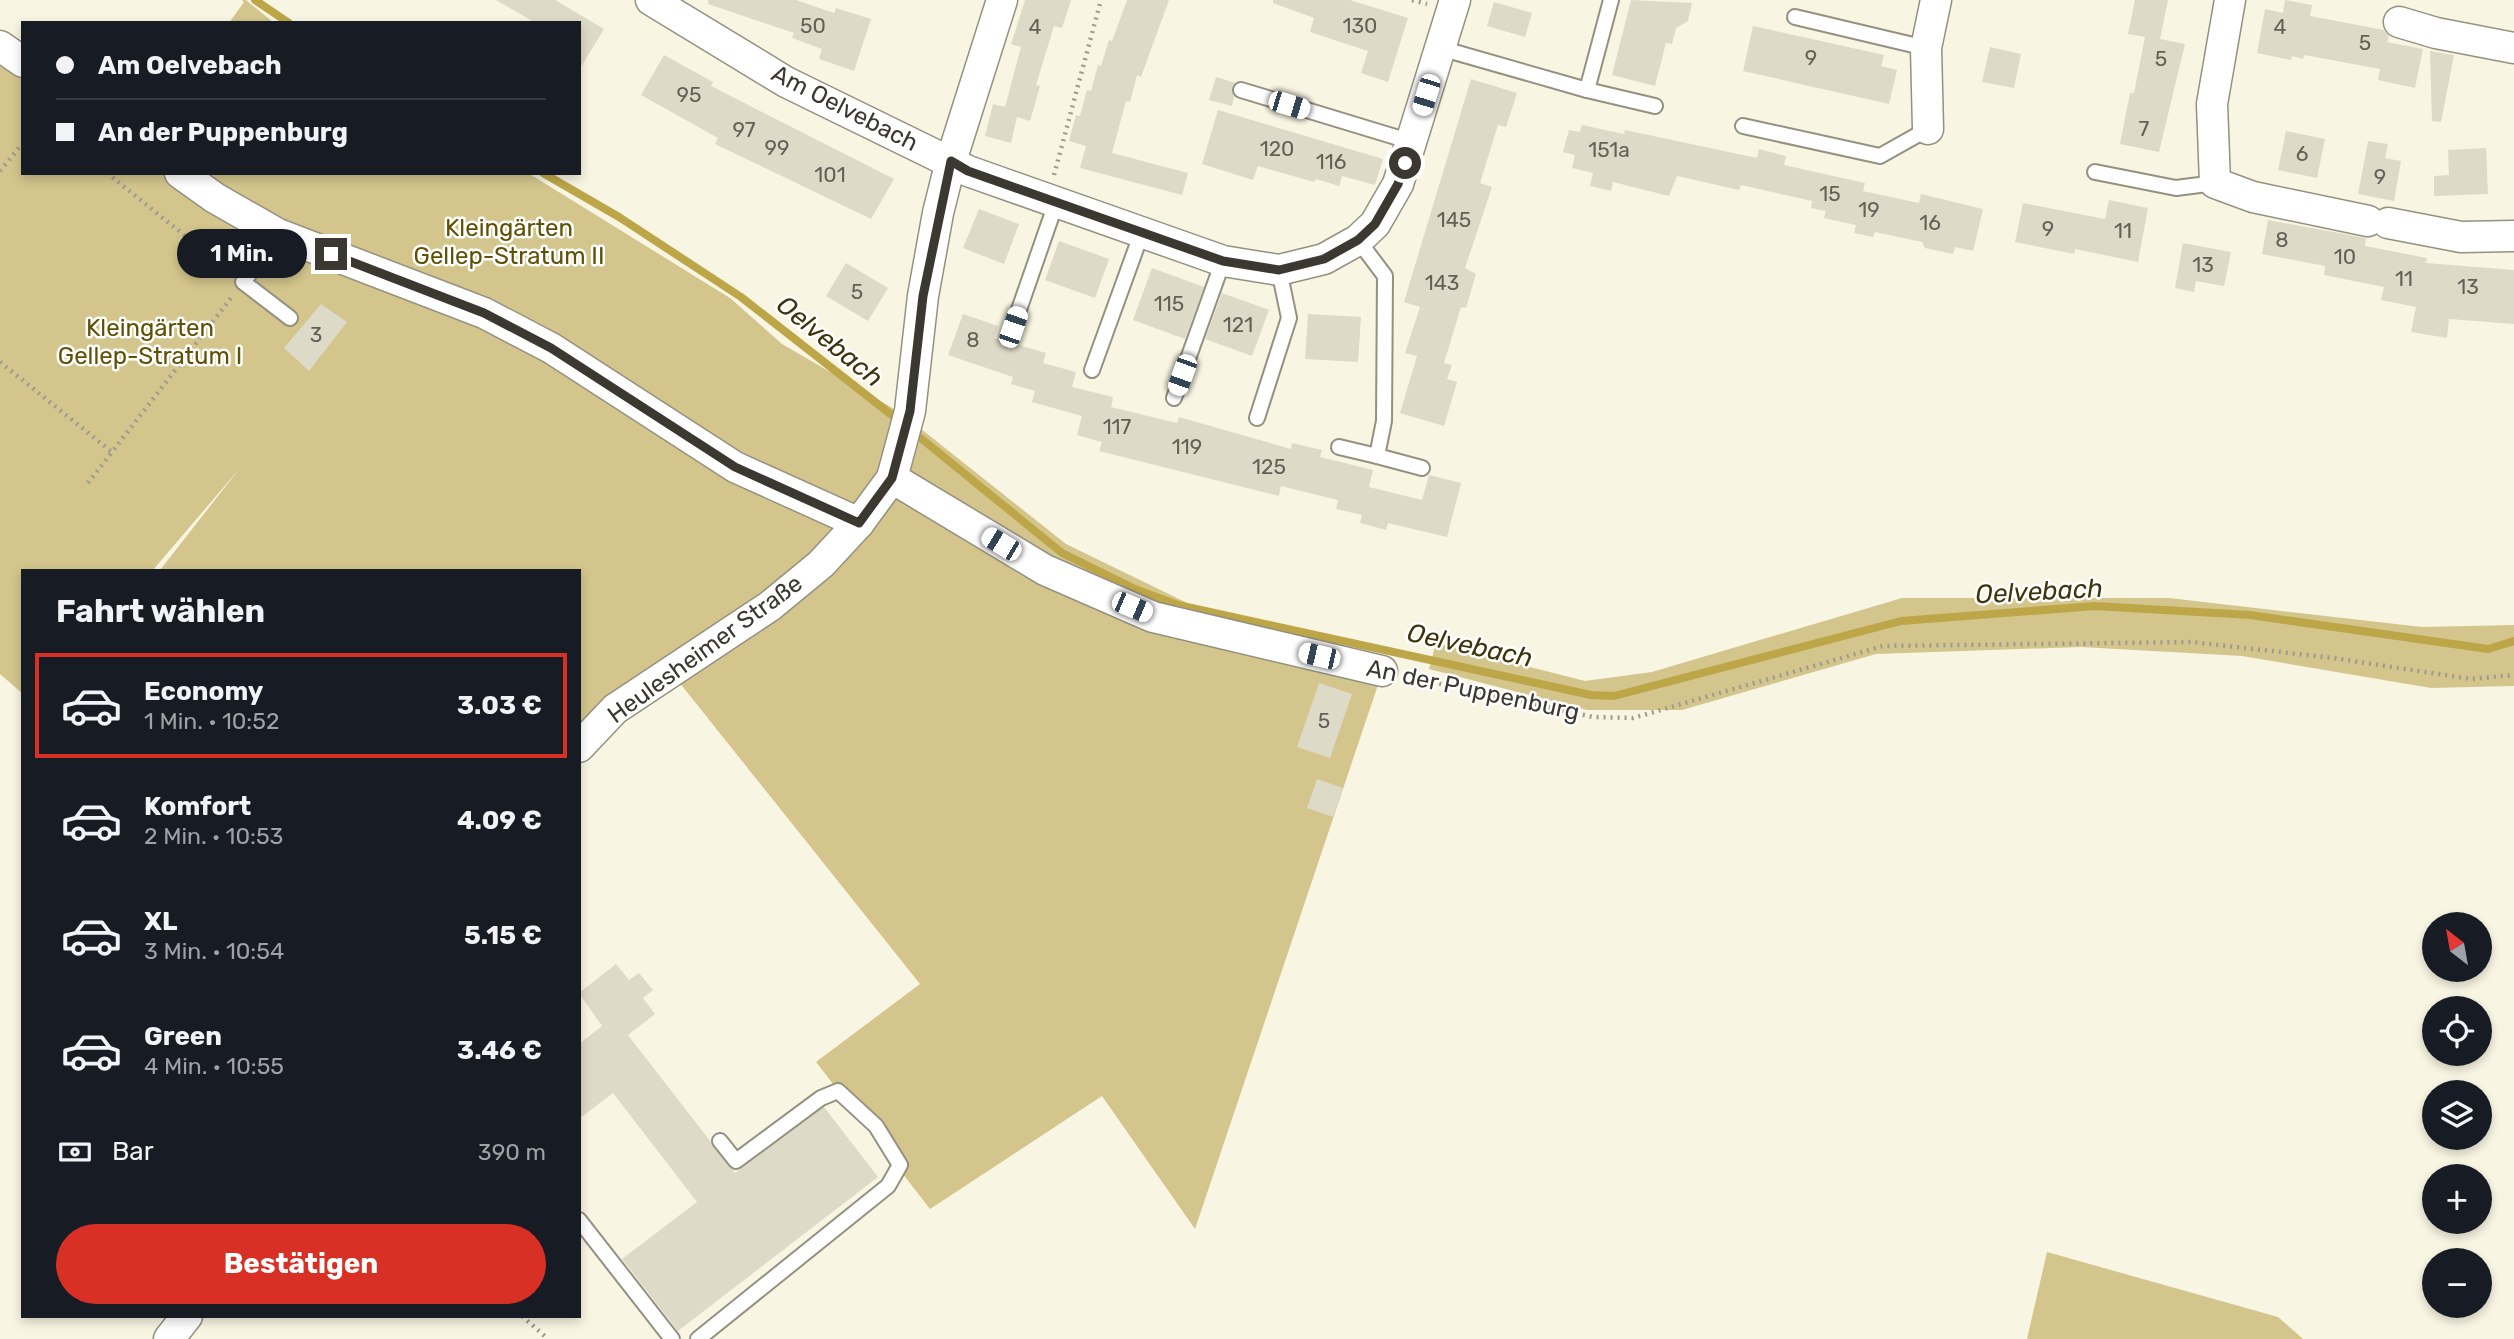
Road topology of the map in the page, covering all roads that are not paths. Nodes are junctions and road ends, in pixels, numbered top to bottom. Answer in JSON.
{"nodes":[{"id":1,"x":651,"y":0,"type":"edge"},
{"id":2,"x":1002,"y":0,"type":"edge"},
{"id":3,"x":1455,"y":0,"type":"edge"},
{"id":4,"x":1611,"y":0,"type":"edge"},
{"id":5,"x":1936,"y":0,"type":"edge"},
{"id":6,"x":2230,"y":0,"type":"edge"},
{"id":7,"x":1795,"y":17,"type":"dead end"},
{"id":8,"x":2399,"y":22,"type":"dead end"},
{"id":9,"x":0,"y":46,"type":"edge"},
{"id":10,"x":1440,"y":48,"type":"junction"},
{"id":11,"x":1926,"y":48,"type":"junction"},
{"id":12,"x":2514,"y":48,"type":"edge"},
{"id":13,"x":21,"y":61,"type":"edge"},
{"id":14,"x":1241,"y":90,"type":"dead end"},
{"id":15,"x":1587,"y":90,"type":"junction"},
{"id":16,"x":1655,"y":106,"type":"dead end"},
{"id":17,"x":1743,"y":126,"type":"dead end"},
{"id":18,"x":1928,"y":129,"type":"joint"},
{"id":19,"x":1412,"y":142,"type":"junction"},
{"id":20,"x":951,"y":161,"type":"junction"},
{"id":21,"x":2095,"y":172,"type":"dead end"},
{"id":22,"x":183,"y":175,"type":"edge"},
{"id":23,"x":2215,"y":183,"type":"junction"},
{"id":24,"x":1051,"y":201,"type":"junction"},
{"id":25,"x":1142,"y":232,"type":"junction"},
{"id":26,"x":280,"y":234,"type":"junction"},
{"id":27,"x":2514,"y":236,"type":"edge"},
{"id":28,"x":1358,"y":240,"type":"junction"},
{"id":29,"x":1223,"y":261,"type":"junction"},
{"id":30,"x":1279,"y":270,"type":"junction"},
{"id":31,"x":290,"y":318,"type":"dead end"},
{"id":32,"x":1013,"y":327,"type":"dead end"},
{"id":33,"x":1092,"y":370,"type":"dead end"},
{"id":34,"x":1174,"y":398,"type":"dead end"},
{"id":35,"x":1257,"y":418,"type":"dead end"},
{"id":36,"x":1339,"y":447,"type":"dead end"},
{"id":37,"x":1377,"y":457,"type":"junction"},
{"id":38,"x":1422,"y":468,"type":"dead end"},
{"id":39,"x":892,"y":478,"type":"junction"},
{"id":40,"x":859,"y":523,"type":"junction"},
{"id":41,"x":1382,"y":671,"type":"road end"},
{"id":42,"x":581,"y":745,"type":"edge"},
{"id":43,"x":720,"y":1141,"type":"dead end"},
{"id":44,"x":581,"y":1223,"type":"edge"},
{"id":45,"x":185,"y":1318,"type":"edge"},
{"id":46,"x":169,"y":1339,"type":"edge"},
{"id":47,"x":672,"y":1339,"type":"edge"},
{"id":48,"x":698,"y":1339,"type":"edge"}],
"edges":[{"from":1,"to":20,"type":"street","name":"Am Oelvebach"},
{"from":2,"to":20,"type":"street","name":"Heulesheimer Straße"},
{"from":3,"to":10,"type":"street","name":"Am Oelvebach"},
{"from":4,"to":15,"type":"lane"},
{"from":5,"to":11,"type":"street"},
{"from":6,"to":23,"type":"street"},
{"from":7,"to":11,"type":"lane"},
{"from":8,"to":12,"type":"street"},
{"from":9,"to":13,"type":"street"},
{"from":10,"to":15,"type":"lane"},
{"from":10,"to":19,"type":"street","name":"Am Oelvebach"},
{"from":11,"to":18,"type":"street"},
{"from":14,"to":19,"type":"lane"},
{"from":15,"to":16,"type":"lane"},
{"from":17,"to":18,"type":"lane"},
{"from":19,"to":28,"type":"street","name":"Am Oelvebach"},
{"from":20,"to":24,"type":"street","name":"Am Oelvebach"},
{"from":20,"to":39,"type":"street","name":"Heulesheimer Straße"},
{"from":21,"to":23,"type":"lane"},
{"from":22,"to":26,"type":"street"},
{"from":23,"to":27,"type":"street"},
{"from":24,"to":25,"type":"street","name":"Am Oelvebach"},
{"from":24,"to":32,"type":"lane"},
{"from":25,"to":29,"type":"street","name":"Am Oelvebach"},
{"from":25,"to":33,"type":"lane"},
{"from":26,"to":31,"type":"lane"},
{"from":26,"to":40,"type":"street"},
{"from":28,"to":30,"type":"street","name":"Am Oelvebach"},
{"from":28,"to":37,"type":"lane"},
{"from":29,"to":30,"type":"street","name":"Am Oelvebach"},
{"from":29,"to":34,"type":"lane"},
{"from":30,"to":35,"type":"lane"},
{"from":36,"to":37,"type":"lane"},
{"from":37,"to":38,"type":"lane"},
{"from":39,"to":40,"type":"street","name":"Heulesheimer Straße"},
{"from":39,"to":41,"type":"street","name":"An der Puppenburg"},
{"from":40,"to":42,"type":"street","name":"Heulesheimer Straße"},
{"from":43,"to":48,"type":"lane"},
{"from":44,"to":47,"type":"lane"},
{"from":45,"to":46,"type":"street"}]}
